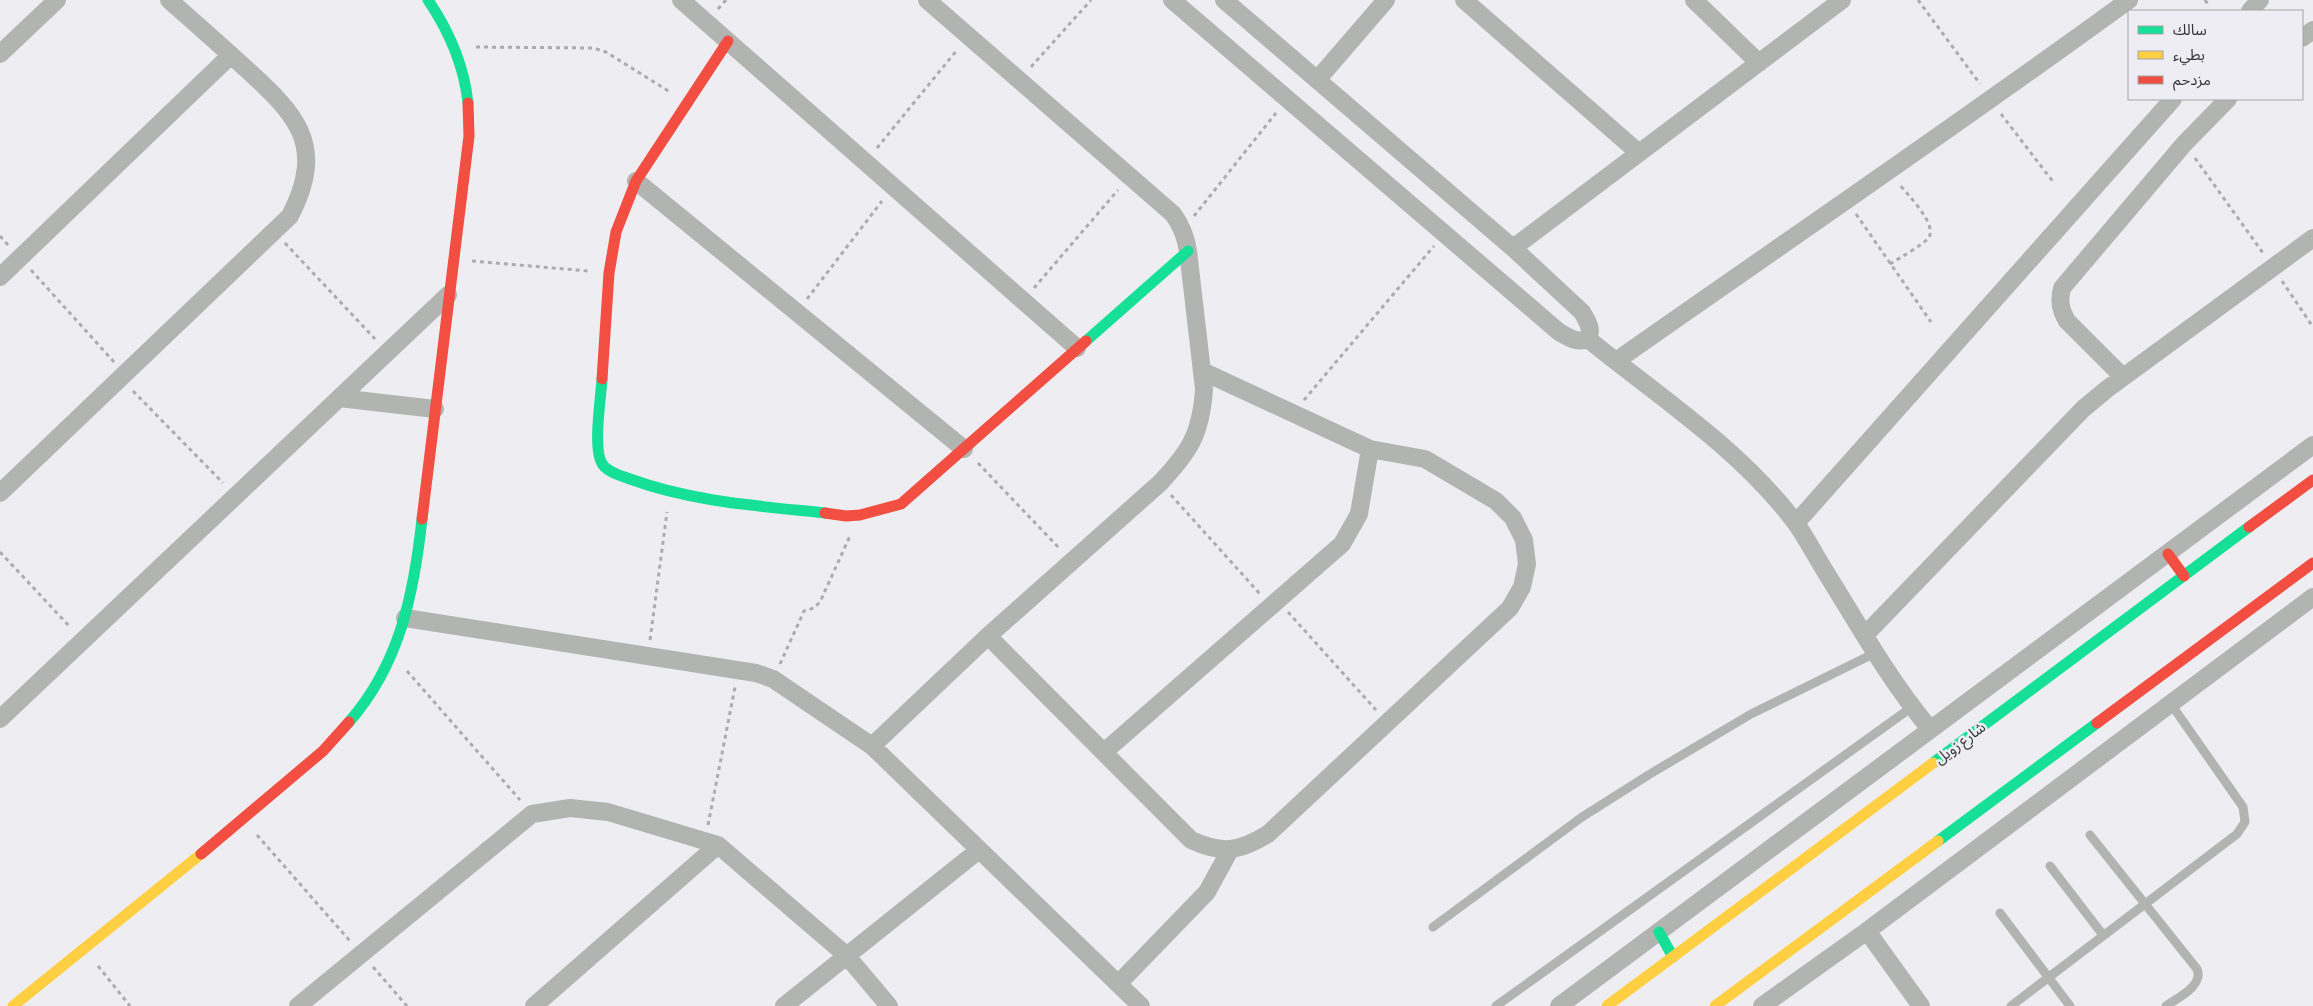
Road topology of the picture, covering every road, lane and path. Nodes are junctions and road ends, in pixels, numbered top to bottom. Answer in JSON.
{"nodes":[{"id":1,"x":57,"y":0,"type":"edge"},
{"id":2,"x":169,"y":0,"type":"edge"},
{"id":3,"x":428,"y":0,"type":"edge"},
{"id":4,"x":681,"y":0,"type":"edge"},
{"id":5,"x":927,"y":0,"type":"edge"},
{"id":6,"x":1091,"y":0,"type":"edge"},
{"id":7,"x":1172,"y":0,"type":"edge"},
{"id":8,"x":1224,"y":0,"type":"edge"},
{"id":9,"x":1386,"y":0,"type":"edge"},
{"id":10,"x":1464,"y":0,"type":"edge"},
{"id":11,"x":1694,"y":0,"type":"edge"},
{"id":12,"x":1842,"y":0,"type":"edge"},
{"id":13,"x":2129,"y":0,"type":"edge"},
{"id":14,"x":2205,"y":0,"type":"edge"},
{"id":15,"x":2260,"y":0,"type":"edge"},
{"id":16,"x":2209,"y":6,"type":"dead end"},
{"id":17,"x":2251,"y":10,"type":"edge"},
{"id":18,"x":968,"y":36,"type":"junction"},
{"id":19,"x":728,"y":41,"type":"junction"},
{"id":20,"x":455,"y":46,"type":"junction"},
{"id":21,"x":0,"y":54,"type":"edge"},
{"id":22,"x":231,"y":55,"type":"junction"},
{"id":23,"x":1759,"y":63,"type":"junction"},
{"id":24,"x":1019,"y":80,"type":"junction"},
{"id":25,"x":1317,"y":80,"type":"junction"},
{"id":26,"x":1287,"y":99,"type":"junction"},
{"id":27,"x":2172,"y":100,"type":"edge"},
{"id":28,"x":2227,"y":100,"type":"edge"},
{"id":29,"x":688,"y":102,"type":"junction"},
{"id":30,"x":2184,"y":144,"type":"junction"},
{"id":31,"x":1639,"y":153,"type":"junction"},
{"id":32,"x":866,"y":162,"type":"junction"},
{"id":33,"x":1888,"y":170,"type":"junction"},
{"id":34,"x":1130,"y":176,"type":"junction"},
{"id":35,"x":636,"y":181,"type":"junction"},
{"id":36,"x":893,"y":186,"type":"junction"},
{"id":37,"x":1846,"y":199,"type":"junction"},
{"id":38,"x":1183,"y":230,"type":"junction"},
{"id":39,"x":274,"y":231,"type":"junction"},
{"id":40,"x":1444,"y":234,"type":"junction"},
{"id":41,"x":2313,"y":238,"type":"edge"},
{"id":42,"x":1514,"y":248,"type":"junction"},
{"id":43,"x":1188,"y":251,"type":"junction"},
{"id":44,"x":20,"y":257,"type":"junction"},
{"id":45,"x":453,"y":259,"type":"junction"},
{"id":46,"x":1890,"y":264,"type":"junction"},
{"id":47,"x":2273,"y":268,"type":"junction"},
{"id":48,"x":609,"y":273,"type":"junction"},
{"id":49,"x":0,"y":277,"type":"edge"},
{"id":50,"x":448,"y":295,"type":"junction"},
{"id":51,"x":1023,"y":300,"type":"junction"},
{"id":52,"x":796,"y":312,"type":"junction"},
{"id":53,"x":1931,"y":322,"type":"dead end"},
{"id":54,"x":2313,"y":327,"type":"edge"},
{"id":55,"x":1588,"y":339,"type":"junction"},
{"id":56,"x":1077,"y":348,"type":"junction"},
{"id":57,"x":387,"y":352,"type":"junction"},
{"id":58,"x":1616,"y":361,"type":"junction"},
{"id":59,"x":1202,"y":371,"type":"junction"},
{"id":60,"x":122,"y":376,"type":"junction"},
{"id":61,"x":2123,"y":377,"type":"junction"},
{"id":62,"x":339,"y":398,"type":"junction"},
{"id":63,"x":435,"y":410,"type":"junction"},
{"id":64,"x":1294,"y":413,"type":"junction"},
{"id":65,"x":2313,"y":445,"type":"edge"},
{"id":66,"x":964,"y":449,"type":"junction"},
{"id":67,"x":1370,"y":449,"type":"junction"},
{"id":68,"x":2313,"y":480,"type":"edge"},
{"id":69,"x":1160,"y":483,"type":"junction"},
{"id":70,"x":670,"y":492,"type":"junction"},
{"id":71,"x":0,"y":493,"type":"edge"},
{"id":72,"x":236,"y":496,"type":"junction"},
{"id":73,"x":860,"y":516,"type":"junction"},
{"id":74,"x":1796,"y":523,"type":"junction"},
{"id":75,"x":0,"y":552,"type":"edge"},
{"id":76,"x":2168,"y":554,"type":"junction"},
{"id":77,"x":1072,"y":562,"type":"junction"},
{"id":78,"x":2313,"y":563,"type":"edge"},
{"id":79,"x":2184,"y":576,"type":"junction"},
{"id":80,"x":2313,"y":597,"type":"edge"},
{"id":81,"x":1274,"y":603,"type":"junction"},
{"id":82,"x":405,"y":618,"type":"junction"},
{"id":83,"x":1865,"y":635,"type":"junction"},
{"id":84,"x":988,"y":636,"type":"junction"},
{"id":85,"x":83,"y":641,"type":"junction"},
{"id":86,"x":1875,"y":653,"type":"junction"},
{"id":87,"x":393,"y":654,"type":"junction"},
{"id":88,"x":647,"y":657,"type":"junction"},
{"id":89,"x":738,"y":671,"type":"junction"},
{"id":90,"x":773,"y":679,"type":"junction"},
{"id":91,"x":2171,"y":704,"type":"junction"},
{"id":92,"x":1912,"y":708,"type":"junction"},
{"id":93,"x":0,"y":720,"type":"edge"},
{"id":94,"x":1387,"y":722,"type":"junction"},
{"id":95,"x":1930,"y":729,"type":"junction"},
{"id":96,"x":872,"y":746,"type":"junction"},
{"id":97,"x":1104,"y":752,"type":"junction"},
{"id":98,"x":532,"y":814,"type":"junction"},
{"id":99,"x":243,"y":820,"type":"junction"},
{"id":100,"x":2090,"y":835,"type":"dead end"},
{"id":101,"x":711,"y":843,"type":"junction"},
{"id":102,"x":979,"y":850,"type":"junction"},
{"id":103,"x":1230,"y":850,"type":"junction"},
{"id":104,"x":2050,"y":866,"type":"dead end"},
{"id":105,"x":2145,"y":904,"type":"junction"},
{"id":106,"x":2000,"y":913,"type":"dead end"},
{"id":107,"x":1433,"y":927,"type":"dead end"},
{"id":108,"x":1867,"y":931,"type":"junction"},
{"id":109,"x":1658,"y":932,"type":"junction"},
{"id":110,"x":2104,"y":935,"type":"junction"},
{"id":111,"x":83,"y":948,"type":"junction"},
{"id":112,"x":362,"y":955,"type":"junction"},
{"id":113,"x":846,"y":955,"type":"junction"},
{"id":114,"x":1673,"y":957,"type":"junction"},
{"id":115,"x":2048,"y":977,"type":"junction"},
{"id":116,"x":1118,"y":984,"type":"junction"},
{"id":117,"x":13,"y":1006,"type":"edge"},
{"id":118,"x":130,"y":1006,"type":"edge"},
{"id":119,"x":298,"y":1006,"type":"edge"},
{"id":120,"x":408,"y":1006,"type":"edge"},
{"id":121,"x":534,"y":1006,"type":"edge"},
{"id":122,"x":784,"y":1006,"type":"edge"},
{"id":123,"x":889,"y":1006,"type":"edge"},
{"id":124,"x":1140,"y":1006,"type":"edge"},
{"id":125,"x":1496,"y":1006,"type":"edge"},
{"id":126,"x":1559,"y":1006,"type":"edge"},
{"id":127,"x":1607,"y":1006,"type":"edge"},
{"id":128,"x":1716,"y":1006,"type":"edge"},
{"id":129,"x":1762,"y":1006,"type":"edge"},
{"id":130,"x":1921,"y":1006,"type":"edge"},
{"id":131,"x":2011,"y":1006,"type":"edge"},
{"id":132,"x":2070,"y":1006,"type":"edge"},
{"id":133,"x":2166,"y":1006,"type":"edge"}],
"edges":[{"from":1,"to":21,"type":"street"},
{"from":2,"to":22,"type":"street"},
{"from":3,"to":20,"type":"street"},
{"from":4,"to":19,"type":"street"},
{"from":5,"to":18,"type":"street"},
{"from":6,"to":24,"type":"path"},
{"from":7,"to":26,"type":"street"},
{"from":8,"to":25,"type":"street"},
{"from":9,"to":25,"type":"street"},
{"from":10,"to":31,"type":"street"},
{"from":11,"to":23,"type":"street"},
{"from":12,"to":23,"type":"street"},
{"from":13,"to":33,"type":"street"},
{"from":14,"to":16,"type":"path"},
{"from":15,"to":17,"type":"street"},
{"from":18,"to":24,"type":"street"},
{"from":18,"to":32,"type":"path"},
{"from":19,"to":29,"type":"street"},
{"from":19,"to":32,"type":"street"},
{"from":20,"to":29,"type":"path"},
{"from":20,"to":45,"type":"street"},
{"from":22,"to":39,"type":"street"},
{"from":22,"to":44,"type":"street"},
{"from":23,"to":31,"type":"street"},
{"from":24,"to":34,"type":"street"},
{"from":25,"to":42,"type":"street"},
{"from":26,"to":38,"type":"path"},
{"from":26,"to":40,"type":"street"},
{"from":27,"to":74,"type":"street"},
{"from":28,"to":30,"type":"street"},
{"from":29,"to":35,"type":"street"},
{"from":30,"to":47,"type":"path"},
{"from":30,"to":61,"type":"street"},
{"from":31,"to":42,"type":"street"},
{"from":32,"to":36,"type":"street"},
{"from":33,"to":37,"type":"street"},
{"from":33,"to":46,"type":"path"},
{"from":34,"to":38,"type":"street"},
{"from":34,"to":51,"type":"path"},
{"from":35,"to":48,"type":"street"},
{"from":35,"to":52,"type":"street"},
{"from":36,"to":51,"type":"street"},
{"from":36,"to":52,"type":"path"},
{"from":37,"to":46,"type":"path"},
{"from":37,"to":58,"type":"street"},
{"from":38,"to":43,"type":"street"},
{"from":39,"to":57,"type":"path"},
{"from":39,"to":60,"type":"street"},
{"from":40,"to":55,"type":"street"},
{"from":40,"to":64,"type":"path"},
{"from":41,"to":47,"type":"street"},
{"from":42,"to":55,"type":"street"},
{"from":43,"to":56,"type":"street"},
{"from":43,"to":59,"type":"street"},
{"from":44,"to":49,"type":"street"},
{"from":44,"to":60,"type":"path"},
{"from":45,"to":48,"type":"path"},
{"from":45,"to":50,"type":"street"},
{"from":46,"to":53,"type":"path"},
{"from":47,"to":54,"type":"path"},
{"from":47,"to":61,"type":"street"},
{"from":48,"to":70,"type":"street"},
{"from":50,"to":57,"type":"street"},
{"from":50,"to":63,"type":"street"},
{"from":51,"to":56,"type":"street"},
{"from":52,"to":66,"type":"street"},
{"from":55,"to":58,"type":"street"},
{"from":56,"to":66,"type":"street"},
{"from":57,"to":62,"type":"street"},
{"from":58,"to":74,"type":"street"},
{"from":59,"to":64,"type":"street"},
{"from":59,"to":69,"type":"street"},
{"from":60,"to":71,"type":"street"},
{"from":60,"to":72,"type":"path"},
{"from":61,"to":83,"type":"street"},
{"from":62,"to":63,"type":"street"},
{"from":62,"to":72,"type":"street"},
{"from":63,"to":82,"type":"street"},
{"from":64,"to":67,"type":"street"},
{"from":65,"to":76,"type":"street"},
{"from":66,"to":73,"type":"street"},
{"from":66,"to":77,"type":"path"},
{"from":67,"to":81,"type":"street"},
{"from":67,"to":94,"type":"street"},
{"from":68,"to":79,"type":"street","name":"شارع زويل"},
{"from":69,"to":77,"type":"street"},
{"from":69,"to":81,"type":"path"},
{"from":70,"to":73,"type":"street"},
{"from":70,"to":88,"type":"path"},
{"from":72,"to":85,"type":"street"},
{"from":73,"to":90,"type":"path"},
{"from":74,"to":83,"type":"street"},
{"from":75,"to":85,"type":"path"},
{"from":76,"to":79,"type":"street"},
{"from":76,"to":95,"type":"street"},
{"from":77,"to":84,"type":"street"},
{"from":78,"to":128,"type":"street"},
{"from":79,"to":114,"type":"street","name":"شارع زويل"},
{"from":80,"to":91,"type":"street"},
{"from":81,"to":94,"type":"path"},
{"from":81,"to":97,"type":"street"},
{"from":82,"to":87,"type":"street"},
{"from":82,"to":88,"type":"street"},
{"from":83,"to":86,"type":"street"},
{"from":84,"to":96,"type":"street"},
{"from":84,"to":97,"type":"street"},
{"from":85,"to":93,"type":"street"},
{"from":86,"to":92,"type":"street"},
{"from":86,"to":107,"type":"lane"},
{"from":87,"to":98,"type":"path"},
{"from":87,"to":99,"type":"street"},
{"from":88,"to":89,"type":"street"},
{"from":89,"to":90,"type":"street"},
{"from":89,"to":101,"type":"path"},
{"from":90,"to":96,"type":"street"},
{"from":91,"to":105,"type":"lane"},
{"from":91,"to":108,"type":"street"},
{"from":92,"to":95,"type":"street"},
{"from":92,"to":125,"type":"lane"},
{"from":94,"to":103,"type":"street"},
{"from":95,"to":109,"type":"street"},
{"from":96,"to":102,"type":"street"},
{"from":97,"to":103,"type":"street"},
{"from":98,"to":101,"type":"street"},
{"from":98,"to":112,"type":"street"},
{"from":99,"to":111,"type":"street"},
{"from":99,"to":112,"type":"path"},
{"from":100,"to":105,"type":"lane"},
{"from":101,"to":113,"type":"street"},
{"from":101,"to":121,"type":"street"},
{"from":102,"to":113,"type":"street"},
{"from":102,"to":116,"type":"street"},
{"from":103,"to":116,"type":"street"},
{"from":104,"to":110,"type":"lane"},
{"from":105,"to":110,"type":"lane"},
{"from":105,"to":133,"type":"lane"},
{"from":106,"to":115,"type":"lane"},
{"from":108,"to":129,"type":"street"},
{"from":108,"to":130,"type":"street"},
{"from":109,"to":114,"type":"street"},
{"from":109,"to":126,"type":"street"},
{"from":110,"to":115,"type":"lane"},
{"from":111,"to":117,"type":"street"},
{"from":111,"to":118,"type":"path"},
{"from":112,"to":119,"type":"street"},
{"from":112,"to":120,"type":"path"},
{"from":113,"to":122,"type":"street"},
{"from":113,"to":123,"type":"street"},
{"from":114,"to":127,"type":"street","name":"شارع زويل"},
{"from":115,"to":131,"type":"lane"},
{"from":115,"to":132,"type":"lane"},
{"from":116,"to":124,"type":"street"}]}
